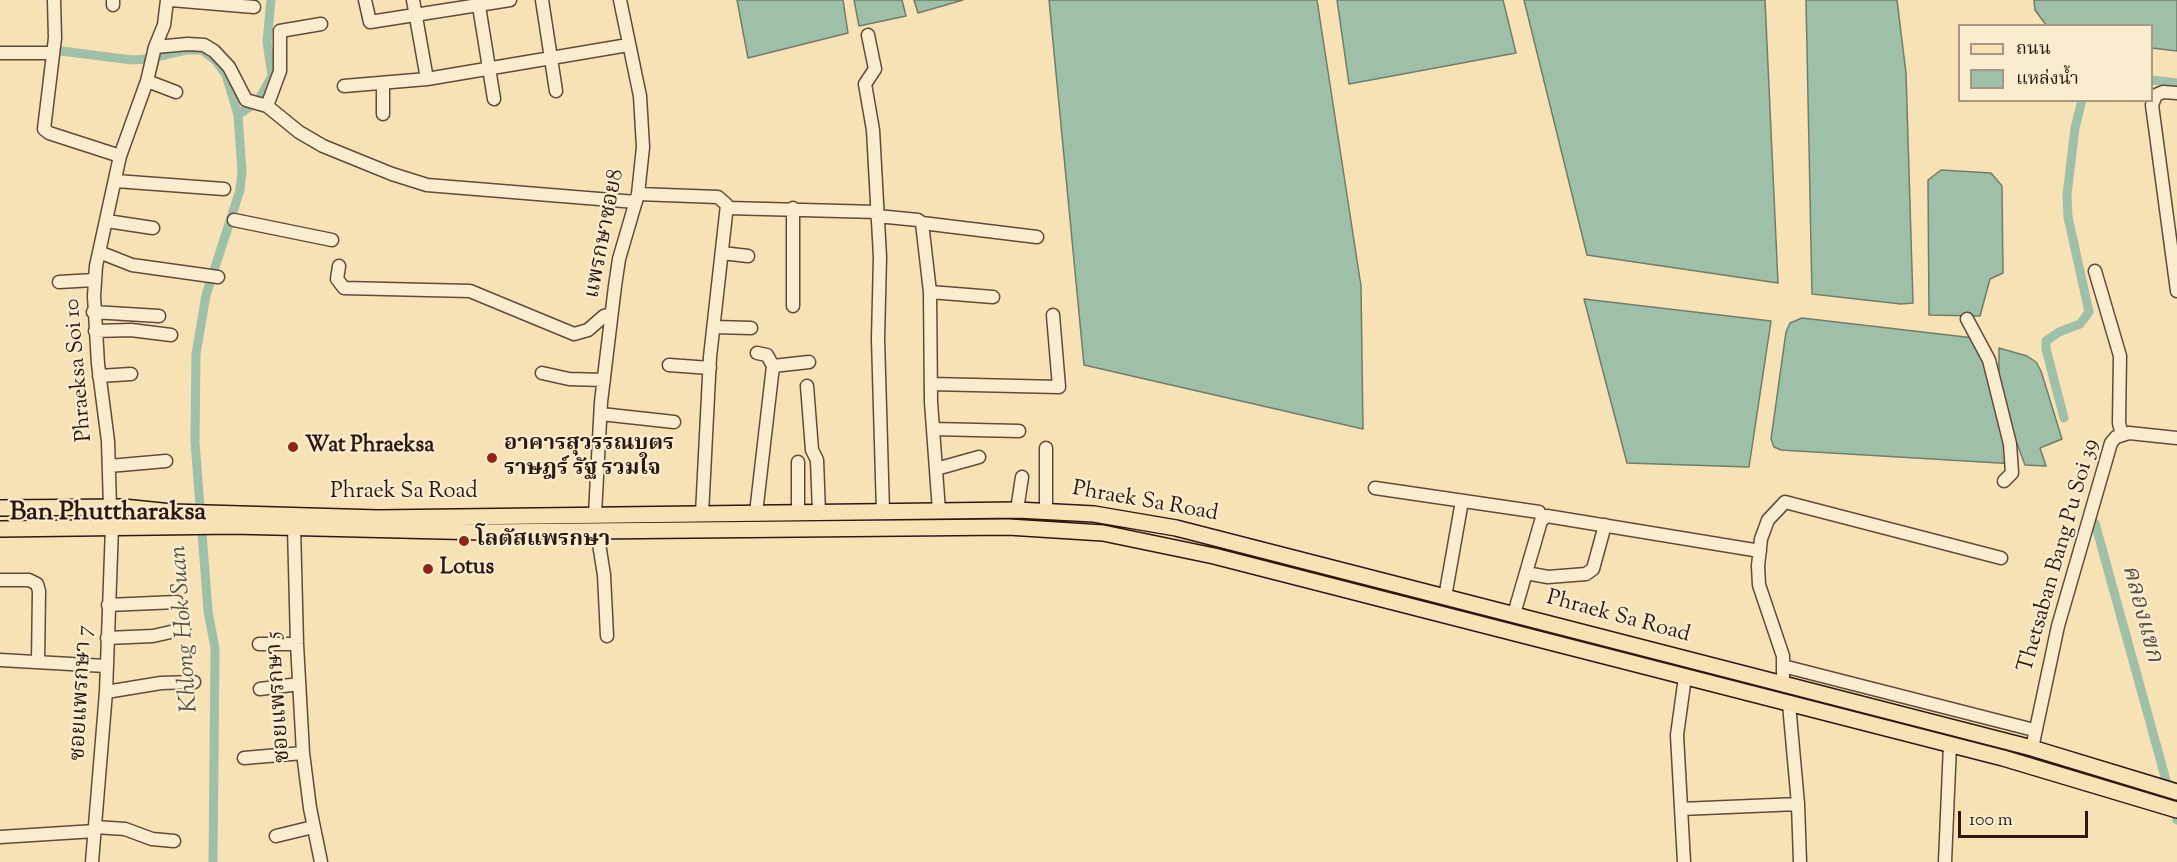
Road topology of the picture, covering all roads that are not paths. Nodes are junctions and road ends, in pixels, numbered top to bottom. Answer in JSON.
{"nodes":[{"id":1,"x":54,"y":0,"type":"edge"},
{"id":2,"x":169,"y":0,"type":"edge"},
{"id":3,"x":365,"y":0,"type":"edge"},
{"id":4,"x":413,"y":0,"type":"edge"},
{"id":5,"x":510,"y":0,"type":"edge"},
{"id":6,"x":542,"y":0,"type":"edge"},
{"id":7,"x":620,"y":0,"type":"edge"},
{"id":8,"x":478,"y":3,"type":"edge"},
{"id":9,"x":255,"y":7,"type":"dead end"},
{"id":10,"x":416,"y":16,"type":"junction"},
{"id":11,"x":321,"y":24,"type":"dead end"},
{"id":12,"x":868,"y":35,"type":"dead end"},
{"id":13,"x":628,"y":45,"type":"junction"},
{"id":14,"x":154,"y":49,"type":"junction"},
{"id":15,"x":0,"y":53,"type":"edge"},
{"id":16,"x":52,"y":53,"type":"junction"},
{"id":17,"x":553,"y":58,"type":"junction"},
{"id":18,"x":488,"y":69,"type":"junction"},
{"id":19,"x":148,"y":77,"type":"junction"},
{"id":20,"x":427,"y":79,"type":"junction"},
{"id":21,"x":383,"y":84,"type":"junction"},
{"id":22,"x":344,"y":86,"type":"dead end"},
{"id":23,"x":556,"y":91,"type":"dead end"},
{"id":24,"x":176,"y":92,"type":"dead end"},
{"id":25,"x":2153,"y":92,"type":"edge"},
{"id":26,"x":2177,"y":93,"type":"edge"},
{"id":27,"x":494,"y":99,"type":"dead end"},
{"id":28,"x":2152,"y":102,"type":"edge"},
{"id":29,"x":259,"y":104,"type":"junction"},
{"id":30,"x":383,"y":114,"type":"dead end"},
{"id":31,"x":120,"y":156,"type":"junction"},
{"id":32,"x":116,"y":181,"type":"junction"},
{"id":33,"x":224,"y":189,"type":"dead end"},
{"id":34,"x":637,"y":198,"type":"junction"},
{"id":35,"x":2172,"y":199,"type":"edge"},
{"id":36,"x":728,"y":208,"type":"junction"},
{"id":37,"x":793,"y":208,"type":"junction"},
{"id":38,"x":877,"y":214,"type":"junction"},
{"id":39,"x":234,"y":220,"type":"dead end"},
{"id":40,"x":107,"y":221,"type":"junction"},
{"id":41,"x":922,"y":223,"type":"junction"},
{"id":42,"x":153,"y":228,"type":"dead end"},
{"id":43,"x":1037,"y":237,"type":"dead end"},
{"id":44,"x":332,"y":240,"type":"dead end"},
{"id":45,"x":99,"y":252,"type":"junction"},
{"id":46,"x":722,"y":253,"type":"junction"},
{"id":47,"x":748,"y":256,"type":"dead end"},
{"id":48,"x":339,"y":266,"type":"dead end"},
{"id":49,"x":2095,"y":271,"type":"dead end"},
{"id":50,"x":218,"y":277,"type":"dead end"},
{"id":51,"x":94,"y":280,"type":"junction"},
{"id":52,"x":59,"y":282,"type":"dead end"},
{"id":53,"x":2177,"y":291,"type":"edge"},
{"id":54,"x":930,"y":292,"type":"junction"},
{"id":55,"x":993,"y":297,"type":"dead end"},
{"id":56,"x":793,"y":306,"type":"dead end"},
{"id":57,"x":93,"y":312,"type":"junction"},
{"id":58,"x":611,"y":314,"type":"junction"},
{"id":59,"x":1053,"y":315,"type":"dead end"},
{"id":60,"x":159,"y":316,"type":"dead end"},
{"id":61,"x":1967,"y":319,"type":"dead end"},
{"id":62,"x":714,"y":327,"type":"junction"},
{"id":63,"x":751,"y":327,"type":"dead end"},
{"id":64,"x":94,"y":331,"type":"junction"},
{"id":65,"x":171,"y":335,"type":"dead end"},
{"id":66,"x":757,"y":353,"type":"dead end"},
{"id":67,"x":809,"y":362,"type":"dead end"},
{"id":68,"x":669,"y":365,"type":"dead end"},
{"id":69,"x":773,"y":366,"type":"junction"},
{"id":70,"x":710,"y":368,"type":"junction"},
{"id":71,"x":542,"y":373,"type":"dead end"},
{"id":72,"x":131,"y":374,"type":"dead end"},
{"id":73,"x":99,"y":376,"type":"junction"},
{"id":74,"x":604,"y":380,"type":"junction"},
{"id":75,"x":931,"y":384,"type":"junction"},
{"id":76,"x":807,"y":386,"type":"dead end"},
{"id":77,"x":601,"y":414,"type":"junction"},
{"id":78,"x":674,"y":422,"type":"dead end"},
{"id":79,"x":933,"y":429,"type":"junction"},
{"id":80,"x":1019,"y":431,"type":"dead end"},
{"id":81,"x":2122,"y":435,"type":"junction"},
{"id":82,"x":2177,"y":438,"type":"edge"},
{"id":83,"x":1046,"y":448,"type":"dead end"},
{"id":84,"x":979,"y":457,"type":"dead end"},
{"id":85,"x":166,"y":461,"type":"dead end"},
{"id":86,"x":798,"y":462,"type":"dead end"},
{"id":87,"x":109,"y":466,"type":"junction"},
{"id":88,"x":936,"y":469,"type":"junction"},
{"id":89,"x":1022,"y":477,"type":"dead end"},
{"id":90,"x":2004,"y":481,"type":"dead end"},
{"id":91,"x":1375,"y":488,"type":"dead end"},
{"id":92,"x":1462,"y":501,"type":"junction"},
{"id":93,"x":110,"y":507,"type":"junction"},
{"id":94,"x":0,"y":508,"type":"edge"},
{"id":95,"x":1017,"y":510,"type":"junction"},
{"id":96,"x":1046,"y":510,"type":"junction"},
{"id":97,"x":939,"y":511,"type":"junction"},
{"id":98,"x":819,"y":512,"type":"junction"},
{"id":99,"x":883,"y":512,"type":"junction"},
{"id":100,"x":1539,"y":512,"type":"dead end"},
{"id":101,"x":756,"y":513,"type":"junction"},
{"id":102,"x":798,"y":513,"type":"junction"},
{"id":103,"x":595,"y":514,"type":"junction"},
{"id":104,"x":702,"y":514,"type":"junction"},
{"id":105,"x":213,"y":519,"type":"junction"},
{"id":106,"x":187,"y":520,"type":"junction"},
{"id":107,"x":1605,"y":525,"type":"junction"},
{"id":108,"x":112,"y":527,"type":"junction"},
{"id":109,"x":294,"y":527,"type":"junction"},
{"id":110,"x":0,"y":529,"type":"edge"},
{"id":111,"x":597,"y":531,"type":"junction"},
{"id":112,"x":1760,"y":551,"type":"junction"},
{"id":113,"x":2001,"y":558,"type":"dead end"},
{"id":114,"x":1526,"y":573,"type":"junction"},
{"id":115,"x":0,"y":580,"type":"edge"},
{"id":116,"x":1445,"y":597,"type":"junction"},
{"id":117,"x":177,"y":602,"type":"dead end"},
{"id":118,"x":108,"y":605,"type":"junction"},
{"id":119,"x":1514,"y":614,"type":"junction"},
{"id":120,"x":1535,"y":620,"type":"junction"},
{"id":121,"x":184,"y":629,"type":"dead end"},
{"id":122,"x":607,"y":636,"type":"dead end"},
{"id":123,"x":1531,"y":637,"type":"junction"},
{"id":124,"x":107,"y":638,"type":"junction"},
{"id":125,"x":259,"y":644,"type":"dead end"},
{"id":126,"x":297,"y":644,"type":"junction"},
{"id":127,"x":0,"y":660,"type":"edge"},
{"id":128,"x":38,"y":662,"type":"junction"},
{"id":129,"x":106,"y":666,"type":"junction"},
{"id":130,"x":1783,"y":666,"type":"junction"},
{"id":131,"x":1685,"y":677,"type":"junction"},
{"id":132,"x":194,"y":682,"type":"dead end"},
{"id":133,"x":299,"y":684,"type":"junction"},
{"id":134,"x":1783,"y":685,"type":"junction"},
{"id":135,"x":260,"y":689,"type":"dead end"},
{"id":136,"x":106,"y":692,"type":"junction"},
{"id":137,"x":1789,"y":704,"type":"junction"},
{"id":138,"x":2034,"y":730,"type":"junction"},
{"id":139,"x":1950,"y":745,"type":"junction"},
{"id":140,"x":2032,"y":748,"type":"junction"},
{"id":141,"x":303,"y":753,"type":"junction"},
{"id":142,"x":244,"y":758,"type":"dead end"},
{"id":143,"x":2177,"y":792,"type":"edge"},
{"id":144,"x":1798,"y":804,"type":"junction"},
{"id":145,"x":1681,"y":809,"type":"junction"},
{"id":146,"x":2177,"y":810,"type":"edge"},
{"id":147,"x":313,"y":827,"type":"junction"},
{"id":148,"x":95,"y":829,"type":"junction"},
{"id":149,"x":276,"y":836,"type":"dead end"},
{"id":150,"x":0,"y":837,"type":"edge"},
{"id":151,"x":174,"y":842,"type":"dead end"},
{"id":152,"x":93,"y":862,"type":"edge"},
{"id":153,"x":321,"y":862,"type":"edge"},
{"id":154,"x":1684,"y":862,"type":"edge"},
{"id":155,"x":1800,"y":862,"type":"edge"},
{"id":156,"x":1945,"y":862,"type":"edge"}],
"edges":[{"from":1,"to":16,"type":"street"},
{"from":2,"to":9,"type":"street"},
{"from":2,"to":14,"type":"street","name":"Phraeksa Soi 10"},
{"from":3,"to":10,"type":"street"},
{"from":4,"to":10,"type":"street"},
{"from":5,"to":8,"type":"street"},
{"from":6,"to":17,"type":"street"},
{"from":7,"to":13,"type":"street","name":"แพรกษาซอย8"},
{"from":8,"to":10,"type":"street"},
{"from":8,"to":18,"type":"street"},
{"from":10,"to":20,"type":"street"},
{"from":11,"to":29,"type":"street"},
{"from":12,"to":38,"type":"street"},
{"from":13,"to":17,"type":"street"},
{"from":13,"to":34,"type":"street","name":"แพรกษาซอย8"},
{"from":14,"to":19,"type":"street","name":"Phraeksa Soi 10"},
{"from":14,"to":29,"type":"street"},
{"from":15,"to":16,"type":"street"},
{"from":16,"to":31,"type":"street"},
{"from":17,"to":18,"type":"street"},
{"from":17,"to":23,"type":"street"},
{"from":18,"to":20,"type":"street"},
{"from":18,"to":27,"type":"street"},
{"from":19,"to":24,"type":"street"},
{"from":19,"to":31,"type":"street","name":"Phraeksa Soi 10"},
{"from":20,"to":21,"type":"street"},
{"from":21,"to":22,"type":"street"},
{"from":21,"to":30,"type":"street"},
{"from":25,"to":26,"type":"street"},
{"from":28,"to":35,"type":"street"},
{"from":29,"to":34,"type":"street"},
{"from":31,"to":32,"type":"street","name":"Phraeksa Soi 10"},
{"from":32,"to":33,"type":"street"},
{"from":32,"to":40,"type":"street","name":"Phraeksa Soi 10"},
{"from":34,"to":36,"type":"street"},
{"from":34,"to":58,"type":"street","name":"แพรกษาซอย8"},
{"from":35,"to":53,"type":"street"},
{"from":36,"to":37,"type":"street"},
{"from":36,"to":46,"type":"street"},
{"from":37,"to":38,"type":"street"},
{"from":37,"to":56,"type":"street"},
{"from":38,"to":41,"type":"street"},
{"from":38,"to":99,"type":"street"},
{"from":39,"to":44,"type":"street"},
{"from":40,"to":42,"type":"street"},
{"from":40,"to":45,"type":"street","name":"Phraeksa Soi 10"},
{"from":41,"to":43,"type":"street"},
{"from":41,"to":54,"type":"street"},
{"from":45,"to":50,"type":"street"},
{"from":45,"to":51,"type":"street","name":"Phraeksa Soi 10"},
{"from":46,"to":47,"type":"street"},
{"from":46,"to":62,"type":"street"},
{"from":48,"to":58,"type":"street"},
{"from":49,"to":81,"type":"street"},
{"from":51,"to":52,"type":"street"},
{"from":51,"to":57,"type":"street","name":"Phraeksa Soi 10"},
{"from":54,"to":55,"type":"street"},
{"from":54,"to":75,"type":"street"},
{"from":57,"to":60,"type":"street"},
{"from":57,"to":64,"type":"street","name":"Phraeksa Soi 10"},
{"from":58,"to":74,"type":"street","name":"แพรกษาซอย8"},
{"from":59,"to":75,"type":"street"},
{"from":61,"to":90,"type":"street"},
{"from":62,"to":63,"type":"street"},
{"from":62,"to":70,"type":"street"},
{"from":64,"to":65,"type":"street"},
{"from":64,"to":73,"type":"street","name":"Phraeksa Soi 10"},
{"from":66,"to":69,"type":"street"},
{"from":67,"to":69,"type":"street"},
{"from":68,"to":70,"type":"street"},
{"from":69,"to":101,"type":"street"},
{"from":70,"to":104,"type":"street"},
{"from":71,"to":74,"type":"street"},
{"from":72,"to":73,"type":"street"},
{"from":73,"to":87,"type":"street","name":"Phraeksa Soi 10"},
{"from":74,"to":77,"type":"street","name":"แพรกษาซอย8"},
{"from":75,"to":79,"type":"street"},
{"from":76,"to":98,"type":"street"},
{"from":77,"to":78,"type":"street"},
{"from":77,"to":103,"type":"street","name":"แพรกษาซอย8"},
{"from":79,"to":80,"type":"street"},
{"from":79,"to":88,"type":"street"},
{"from":81,"to":82,"type":"street","name":"Thetsaban Bang Pu Soi 39"},
{"from":81,"to":138,"type":"street","name":"Thetsaban Bang Pu Soi 39"},
{"from":83,"to":96,"type":"street"},
{"from":84,"to":88,"type":"street"},
{"from":85,"to":87,"type":"street"},
{"from":86,"to":102,"type":"street"},
{"from":87,"to":93,"type":"street","name":"Phraeksa Soi 10"},
{"from":88,"to":97,"type":"street"},
{"from":89,"to":95,"type":"street"},
{"from":91,"to":92,"type":"street"},
{"from":92,"to":100,"type":"street"},
{"from":92,"to":116,"type":"street"},
{"from":93,"to":94,"type":"main road","name":"Phraek Sa Road"},
{"from":93,"to":106,"type":"main road","name":"Phraek Sa Road"},
{"from":95,"to":96,"type":"main road","name":"Phraek Sa Road"},
{"from":95,"to":97,"type":"main road","name":"Phraek Sa Road"},
{"from":96,"to":116,"type":"main road","name":"Phraek Sa Road"},
{"from":97,"to":99,"type":"main road","name":"Phraek Sa Road"},
{"from":98,"to":99,"type":"main road","name":"Phraek Sa Road"},
{"from":98,"to":102,"type":"main road","name":"Phraek Sa Road"},
{"from":101,"to":102,"type":"main road","name":"Phraek Sa Road"},
{"from":101,"to":104,"type":"main road","name":"Phraek Sa Road"},
{"from":103,"to":104,"type":"main road","name":"Phraek Sa Road"},
{"from":103,"to":105,"type":"main road","name":"Phraek Sa Road"},
{"from":105,"to":106,"type":"main road","name":"Phraek Sa Road"},
{"from":105,"to":109,"type":"main road","name":"Phraek Sa Road"},
{"from":106,"to":108,"type":"main road","name":"Phraek Sa Road"},
{"from":107,"to":112,"type":"street"},
{"from":107,"to":114,"type":"street"},
{"from":107,"to":114,"type":"street"},
{"from":108,"to":110,"type":"main road","name":"Phraek Sa Road"},
{"from":108,"to":118,"type":"street","name":"ซอยแพรกษา 7"},
{"from":109,"to":111,"type":"main road","name":"Phraek Sa Road"},
{"from":109,"to":126,"type":"street","name":"ซอยแพรกษา 5"},
{"from":111,"to":122,"type":"street"},
{"from":111,"to":123,"type":"main road","name":"Phraek Sa Road"},
{"from":112,"to":113,"type":"street"},
{"from":112,"to":130,"type":"street"},
{"from":114,"to":119,"type":"street"},
{"from":115,"to":128,"type":"street"},
{"from":116,"to":119,"type":"main road","name":"Phraek Sa Road"},
{"from":117,"to":118,"type":"street"},
{"from":118,"to":124,"type":"street","name":"ซอยแพรกษา 7"},
{"from":119,"to":120,"type":"main road","name":"Phraek Sa Road"},
{"from":120,"to":123,"type":"main road"},
{"from":120,"to":134,"type":"main road","name":"Phraek Sa Road"},
{"from":121,"to":124,"type":"street"},
{"from":123,"to":131,"type":"main road","name":"Phraek Sa Road"},
{"from":124,"to":129,"type":"street","name":"ซอยแพรกษา 7"},
{"from":125,"to":126,"type":"street"},
{"from":126,"to":133,"type":"street","name":"ซอยแพรกษา 5"},
{"from":127,"to":128,"type":"street"},
{"from":128,"to":129,"type":"street"},
{"from":129,"to":136,"type":"street","name":"ซอยแพรกษา 7"},
{"from":130,"to":134,"type":"street"},
{"from":130,"to":138,"type":"street"},
{"from":131,"to":137,"type":"main road","name":"Phraek Sa Road"},
{"from":131,"to":145,"type":"street"},
{"from":132,"to":136,"type":"street"},
{"from":133,"to":135,"type":"street"},
{"from":133,"to":141,"type":"street","name":"ซอยแพรกษา 5"},
{"from":134,"to":140,"type":"main road","name":"Phraek Sa Road"},
{"from":136,"to":148,"type":"street","name":"ซอยแพรกษา 7"},
{"from":137,"to":139,"type":"main road","name":"Phraek Sa Road"},
{"from":137,"to":144,"type":"street"},
{"from":138,"to":140,"type":"street","name":"Thetsaban Bang Pu Soi 39"},
{"from":139,"to":146,"type":"main road","name":"Phraek Sa Road"},
{"from":139,"to":156,"type":"street"},
{"from":140,"to":143,"type":"main road","name":"Phraek Sa Road"},
{"from":141,"to":142,"type":"street"},
{"from":141,"to":147,"type":"street","name":"ซอยแพรกษา 5"},
{"from":144,"to":145,"type":"street"},
{"from":144,"to":155,"type":"street"},
{"from":145,"to":154,"type":"street"},
{"from":147,"to":149,"type":"street"},
{"from":147,"to":153,"type":"street","name":"ซอยแพรกษา 5"},
{"from":148,"to":150,"type":"street"},
{"from":148,"to":151,"type":"street"},
{"from":148,"to":152,"type":"street","name":"ซอยแพรกษา 7"}]}
